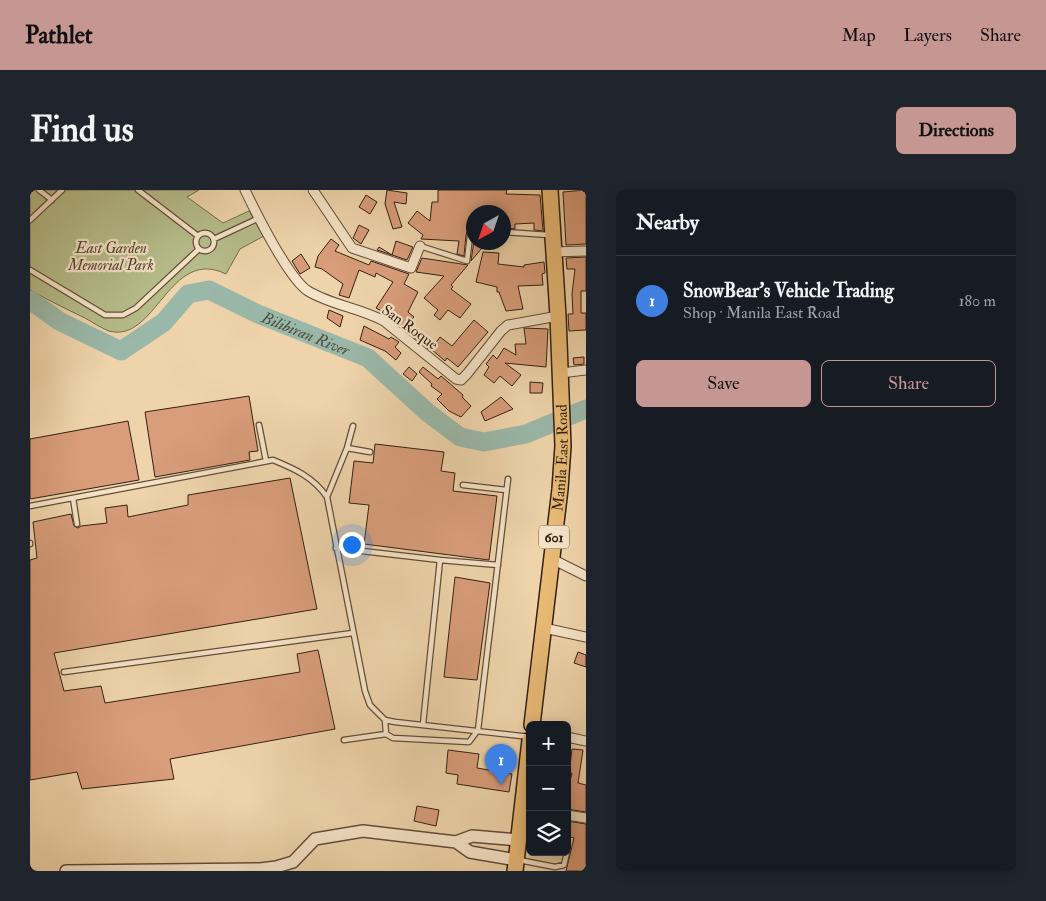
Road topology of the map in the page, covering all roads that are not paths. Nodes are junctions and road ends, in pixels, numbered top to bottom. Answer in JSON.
{"nodes":[{"id":1,"x":39,"y":190,"type":"edge"},
{"id":2,"x":62,"y":190,"type":"edge"},
{"id":3,"x":138,"y":190,"type":"edge"},
{"id":4,"x":244,"y":190,"type":"edge"},
{"id":5,"x":313,"y":190,"type":"edge"},
{"id":6,"x":550,"y":190,"type":"edge"},
{"id":7,"x":52,"y":200,"type":"junction"},
{"id":8,"x":259,"y":218,"type":"junction"},
{"id":9,"x":30,"y":220,"type":"edge"},
{"id":10,"x":511,"y":232,"type":"edge"},
{"id":11,"x":552,"y":235,"type":"junction"},
{"id":12,"x":198,"y":236,"type":"junction"},
{"id":13,"x":214,"y":239,"type":"junction"},
{"id":14,"x":420,"y":246,"type":"joint"},
{"id":15,"x":199,"y":249,"type":"junction"},
{"id":16,"x":468,"y":250,"type":"edge"},
{"id":17,"x":586,"y":251,"type":"edge"},
{"id":18,"x":553,"y":252,"type":"junction"},
{"id":19,"x":30,"y":270,"type":"edge"},
{"id":20,"x":558,"y":316,"type":"junction"},
{"id":21,"x":586,"y":370,"type":"edge"},
{"id":22,"x":561,"y":376,"type":"junction"},
{"id":23,"x":259,"y":425,"type":"dead end"},
{"id":24,"x":353,"y":426,"type":"dead end"},
{"id":25,"x":347,"y":448,"type":"junction"},
{"id":26,"x":370,"y":452,"type":"dead end"},
{"id":27,"x":266,"y":462,"type":"junction"},
{"id":28,"x":508,"y":479,"type":"dead end"},
{"id":29,"x":463,"y":485,"type":"dead end"},
{"id":30,"x":506,"y":490,"type":"junction"},
{"id":31,"x":327,"y":496,"type":"junction"},
{"id":32,"x":73,"y":498,"type":"junction"},
{"id":33,"x":30,"y":506,"type":"edge"},
{"id":34,"x":77,"y":524,"type":"dead end"},
{"id":35,"x":336,"y":548,"type":"junction"},
{"id":36,"x":552,"y":559,"type":"junction"},
{"id":37,"x":440,"y":560,"type":"junction"},
{"id":38,"x":498,"y":565,"type":"junction"},
{"id":39,"x":586,"y":576,"type":"edge"},
{"id":40,"x":544,"y":628,"type":"junction"},
{"id":41,"x":353,"y":633,"type":"junction"},
{"id":42,"x":586,"y":637,"type":"edge"},
{"id":43,"x":64,"y":672,"type":"dead end"},
{"id":44,"x":385,"y":720,"type":"junction"},
{"id":45,"x":532,"y":721,"type":"edge"},
{"id":46,"x":423,"y":724,"type":"junction"},
{"id":47,"x":478,"y":730,"type":"junction"},
{"id":48,"x":386,"y":734,"type":"junction"},
{"id":49,"x":526,"y":737,"type":"edge"},
{"id":50,"x":571,"y":738,"type":"edge"},
{"id":51,"x":344,"y":740,"type":"dead end"},
{"id":52,"x":586,"y":741,"type":"edge"},
{"id":53,"x":526,"y":808,"type":"edge"},
{"id":54,"x":571,"y":816,"type":"edge"},
{"id":55,"x":586,"y":818,"type":"edge"},
{"id":56,"x":456,"y":842,"type":"junction"},
{"id":57,"x":518,"y":853,"type":"edge"},
{"id":58,"x":566,"y":856,"type":"edge"},
{"id":59,"x":276,"y":869,"type":"edge"},
{"id":60,"x":66,"y":871,"type":"edge"}],
"edges":[{"from":1,"to":7,"type":"lane"},
{"from":2,"to":7,"type":"lane"},
{"from":3,"to":12,"type":"lane"},
{"from":4,"to":8,"type":"street","name":"San Roque"},
{"from":5,"to":14,"type":"street"},
{"from":6,"to":11,"type":"main road","name":"Manila East Road","number":"601"},
{"from":7,"to":9,"type":"lane"},
{"from":8,"to":13,"type":"lane"},
{"from":8,"to":20,"type":"street","name":"San Roque"},
{"from":10,"to":11,"type":"lane"},
{"from":11,"to":18,"type":"main road","name":"Manila East Road","number":"601"},
{"from":12,"to":13,"type":"lane"},
{"from":12,"to":15,"type":"lane"},
{"from":13,"to":15,"type":"lane"},
{"from":14,"to":16,"type":"lane"},
{"from":15,"to":19,"type":"lane"},
{"from":17,"to":18,"type":"street"},
{"from":18,"to":20,"type":"main road","name":"Manila East Road","number":"601"},
{"from":20,"to":22,"type":"main road","name":"Manila East Road","number":"601"},
{"from":21,"to":22,"type":"street"},
{"from":22,"to":36,"type":"main road","name":"Manila East Road","number":"601"},
{"from":23,"to":27,"type":"lane"},
{"from":24,"to":25,"type":"lane"},
{"from":25,"to":26,"type":"lane"},
{"from":25,"to":31,"type":"lane"},
{"from":27,"to":31,"type":"lane"},
{"from":27,"to":32,"type":"lane"},
{"from":28,"to":30,"type":"lane"},
{"from":29,"to":30,"type":"lane"},
{"from":30,"to":38,"type":"lane"},
{"from":31,"to":35,"type":"lane"},
{"from":32,"to":33,"type":"lane"},
{"from":32,"to":34,"type":"lane"},
{"from":35,"to":37,"type":"lane"},
{"from":35,"to":41,"type":"lane"},
{"from":36,"to":39,"type":"street"},
{"from":36,"to":40,"type":"main road","name":"Manila East Road","number":"601"},
{"from":37,"to":38,"type":"lane"},
{"from":37,"to":46,"type":"lane"},
{"from":38,"to":47,"type":"lane"},
{"from":40,"to":42,"type":"street"},
{"from":40,"to":45,"type":"main road","name":"Manila East Road","number":"601"},
{"from":41,"to":43,"type":"lane"},
{"from":41,"to":44,"type":"lane"},
{"from":44,"to":46,"type":"lane"},
{"from":44,"to":48,"type":"lane"},
{"from":46,"to":47,"type":"lane"},
{"from":47,"to":48,"type":"lane"},
{"from":47,"to":49,"type":"lane"},
{"from":48,"to":51,"type":"lane"},
{"from":50,"to":52,"type":"street"},
{"from":53,"to":57,"type":"main road"},
{"from":54,"to":55,"type":"street"},
{"from":56,"to":57,"type":"street"},
{"from":56,"to":57,"type":"street"},
{"from":56,"to":59,"type":"street"},
{"from":57,"to":58,"type":"lane"},
{"from":59,"to":60,"type":"street"}]}
